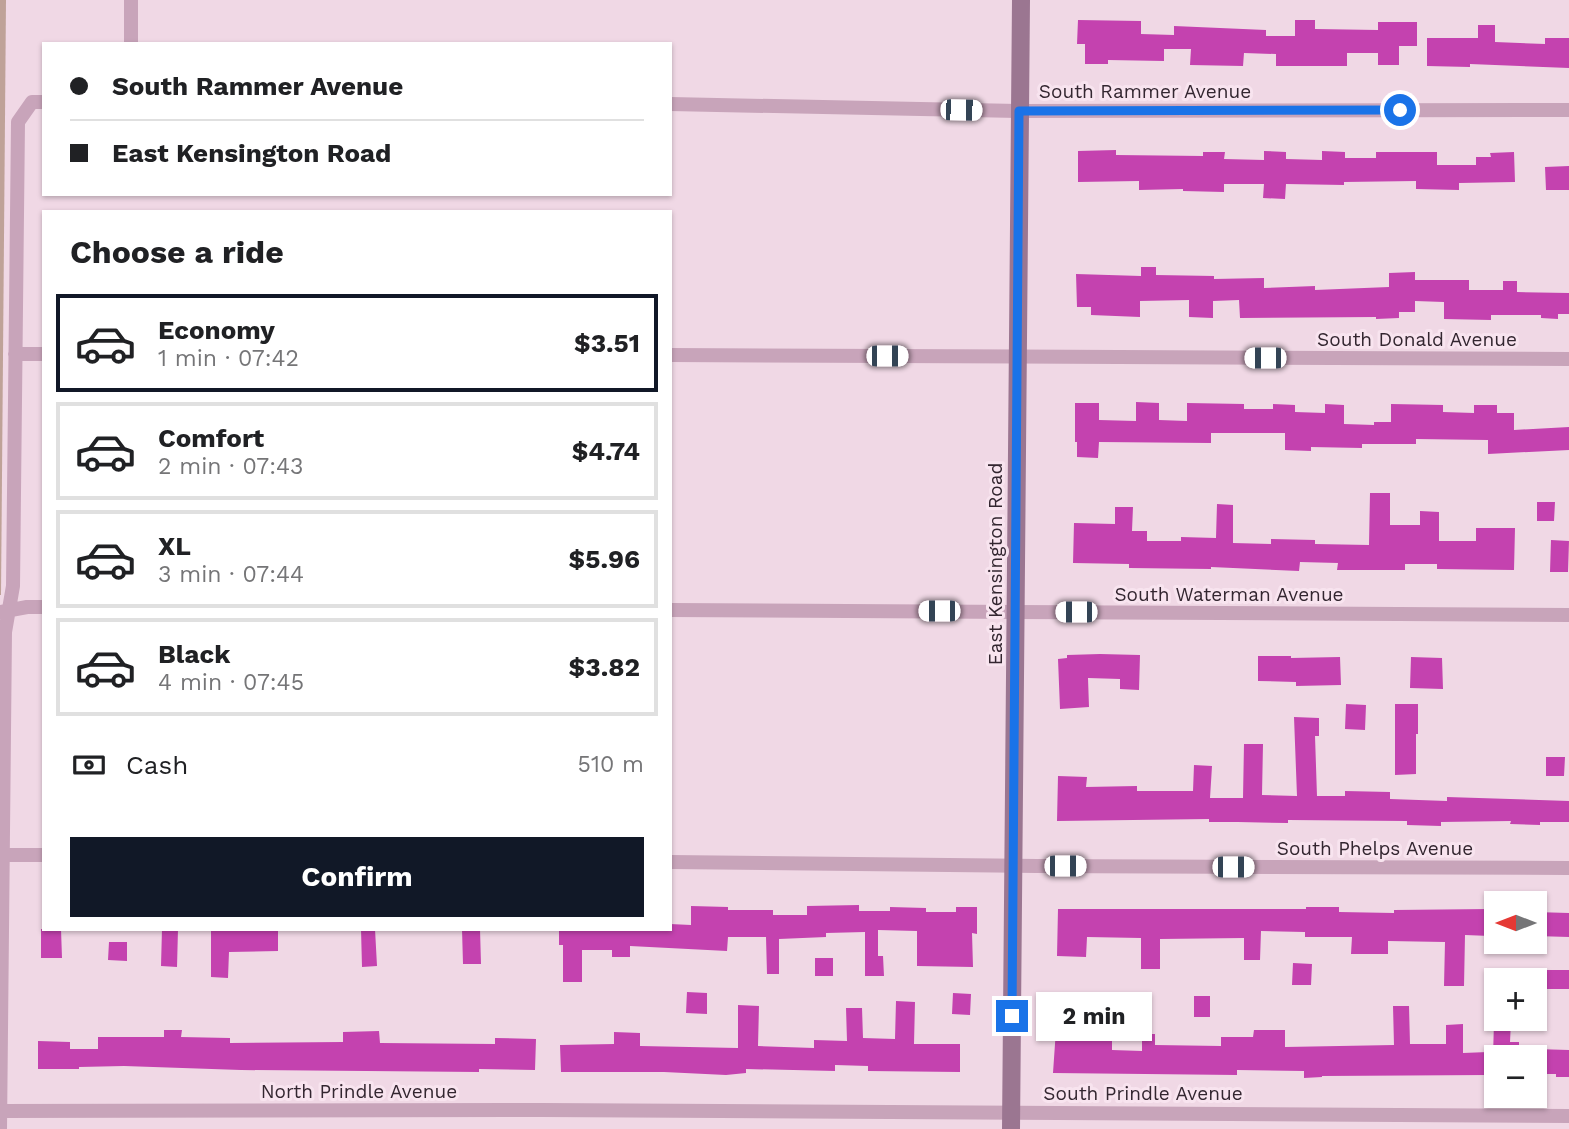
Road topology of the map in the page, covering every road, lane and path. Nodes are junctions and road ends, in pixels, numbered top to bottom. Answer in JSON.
{"nodes":[{"id":1,"x":131,"y":0,"type":"edge"},
{"id":2,"x":1021,"y":0,"type":"edge"},
{"id":3,"x":131,"y":42,"type":"edge"},
{"id":4,"x":38,"y":102,"type":"edge"},
{"id":5,"x":672,"y":104,"type":"edge"},
{"id":6,"x":1569,"y":110,"type":"edge"},
{"id":7,"x":1019,"y":111,"type":"junction"},
{"id":8,"x":15,"y":354,"type":"junction"},
{"id":9,"x":42,"y":354,"type":"edge"},
{"id":10,"x":672,"y":355,"type":"edge"},
{"id":11,"x":1018,"y":356,"type":"junction"},
{"id":12,"x":1569,"y":359,"type":"edge"},
{"id":13,"x":42,"y":607,"type":"edge"},
{"id":14,"x":672,"y":610,"type":"edge"},
{"id":15,"x":4,"y":612,"type":"edge"},
{"id":16,"x":1016,"y":612,"type":"junction"},
{"id":17,"x":1569,"y":615,"type":"edge"},
{"id":18,"x":3,"y":855,"type":"junction"},
{"id":19,"x":42,"y":855,"type":"edge"},
{"id":20,"x":672,"y":862,"type":"edge"},
{"id":21,"x":1014,"y":866,"type":"junction"},
{"id":22,"x":1569,"y":868,"type":"edge"},
{"id":23,"x":0,"y":1111,"type":"edge"},
{"id":24,"x":717,"y":1112,"type":"joint"},
{"id":25,"x":1569,"y":1115,"type":"edge"},
{"id":26,"x":1011,"y":1120,"type":"edge"},
{"id":27,"x":0,"y":1129,"type":"edge"}],
"edges":[{"from":1,"to":3,"type":"street"},
{"from":2,"to":7,"type":"main road","name":"East Kensington Road"},
{"from":4,"to":8,"type":"street"},
{"from":5,"to":7,"type":"street","name":"South Rammer Avenue"},
{"from":6,"to":7,"type":"street","name":"South Rammer Avenue"},
{"from":7,"to":11,"type":"main road","name":"East Kensington Road"},
{"from":8,"to":9,"type":"street"},
{"from":8,"to":15,"type":"street"},
{"from":10,"to":11,"type":"street","name":"South Donald Avenue"},
{"from":11,"to":12,"type":"street","name":"South Donald Avenue"},
{"from":11,"to":16,"type":"main road","name":"East Kensington Road"},
{"from":13,"to":15,"type":"street"},
{"from":14,"to":16,"type":"street","name":"South Waterman Avenue"},
{"from":15,"to":18,"type":"street"},
{"from":16,"to":17,"type":"street","name":"South Waterman Avenue"},
{"from":16,"to":21,"type":"main road","name":"East Kensington Road"},
{"from":18,"to":19,"type":"street"},
{"from":18,"to":23,"type":"street"},
{"from":20,"to":21,"type":"street","name":"South Phelps Avenue"},
{"from":21,"to":22,"type":"street","name":"South Phelps Avenue"},
{"from":21,"to":26,"type":"main road","name":"East Kensington Road"},
{"from":23,"to":24,"type":"street","name":"North Prindle Avenue"},
{"from":23,"to":27,"type":"street"},
{"from":24,"to":26,"type":"street","name":"South Prindle Avenue"},
{"from":25,"to":26,"type":"street","name":"South Prindle Avenue"}]}
